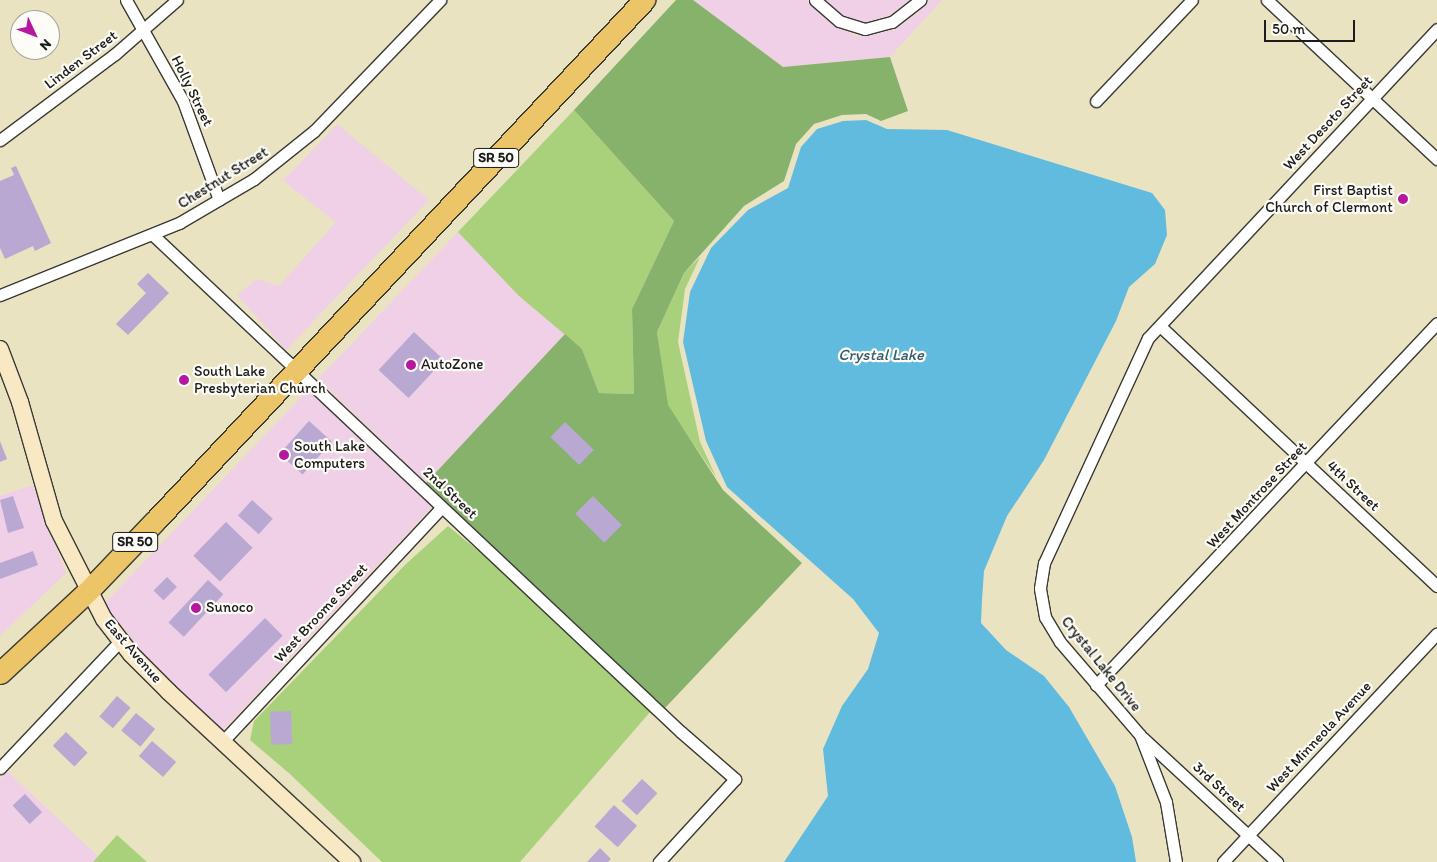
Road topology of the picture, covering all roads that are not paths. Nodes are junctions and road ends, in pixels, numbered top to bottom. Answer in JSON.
{"nodes":[{"id":1,"x":126,"y":0,"type":"edge"},
{"id":2,"x":177,"y":0,"type":"edge"},
{"id":3,"x":440,"y":0,"type":"edge"},
{"id":4,"x":644,"y":0,"type":"edge"},
{"id":5,"x":815,"y":0,"type":"edge"},
{"id":6,"x":920,"y":0,"type":"edge"},
{"id":7,"x":1192,"y":0,"type":"edge"},
{"id":8,"x":1267,"y":0,"type":"edge"},
{"id":9,"x":1437,"y":29,"type":"edge"},
{"id":10,"x":145,"y":30,"type":"junction"},
{"id":11,"x":1372,"y":98,"type":"junction"},
{"id":12,"x":1096,"y":101,"type":"dead end"},
{"id":13,"x":0,"y":140,"type":"edge"},
{"id":14,"x":1437,"y":159,"type":"edge"},
{"id":15,"x":219,"y":200,"type":"junction"},
{"id":16,"x":153,"y":235,"type":"junction"},
{"id":17,"x":0,"y":295,"type":"edge"},
{"id":18,"x":1437,"y":323,"type":"edge"},
{"id":19,"x":1160,"y":326,"type":"junction"},
{"id":20,"x":0,"y":349,"type":"edge"},
{"id":21,"x":298,"y":369,"type":"junction"},
{"id":22,"x":1307,"y":464,"type":"junction"},
{"id":23,"x":442,"y":506,"type":"junction"},
{"id":24,"x":1437,"y":586,"type":"edge"},
{"id":25,"x":88,"y":591,"type":"junction"},
{"id":26,"x":1437,"y":633,"type":"edge"},
{"id":27,"x":120,"y":641,"type":"junction"},
{"id":28,"x":0,"y":673,"type":"edge"},
{"id":29,"x":1096,"y":685,"type":"junction"},
{"id":30,"x":1140,"y":735,"type":"junction"},
{"id":31,"x":223,"y":742,"type":"junction"},
{"id":32,"x":0,"y":768,"type":"edge"},
{"id":33,"x":1248,"y":835,"type":"junction"},
{"id":34,"x":352,"y":862,"type":"edge"},
{"id":35,"x":659,"y":862,"type":"edge"},
{"id":36,"x":1176,"y":862,"type":"edge"},
{"id":37,"x":1222,"y":862,"type":"edge"},
{"id":38,"x":1277,"y":862,"type":"edge"}],
"edges":[{"from":1,"to":10,"type":"street","name":"Holly Street"},
{"from":2,"to":10,"type":"street","name":"Linden Street"},
{"from":3,"to":15,"type":"street","name":"Chestnut Street"},
{"from":4,"to":21,"type":"highway","number":"SR 50"},
{"from":5,"to":6,"type":"street"},
{"from":7,"to":12,"type":"street"},
{"from":8,"to":11,"type":"street"},
{"from":9,"to":11,"type":"street","name":"West Desoto Street"},
{"from":10,"to":13,"type":"street","name":"Linden Street"},
{"from":10,"to":15,"type":"street","name":"Holly Street"},
{"from":11,"to":14,"type":"street"},
{"from":11,"to":19,"type":"street","name":"West Desoto Street"},
{"from":15,"to":16,"type":"street","name":"Chestnut Street"},
{"from":16,"to":17,"type":"street","name":"Chestnut Street"},
{"from":16,"to":21,"type":"street","name":"2nd Street"},
{"from":18,"to":22,"type":"street","name":"West Montrose Street"},
{"from":19,"to":22,"type":"street","name":"4th Street"},
{"from":19,"to":29,"type":"street","name":"Crystal Lake Drive"},
{"from":20,"to":25,"type":"street","name":"East Avenue"},
{"from":21,"to":23,"type":"street","name":"2nd Street"},
{"from":21,"to":25,"type":"highway","number":"SR 50"},
{"from":22,"to":24,"type":"street","name":"4th Street"},
{"from":22,"to":29,"type":"street","name":"West Montrose Street"},
{"from":23,"to":31,"type":"street","name":"West Broome Street"},
{"from":23,"to":35,"type":"street","name":"2nd Street"},
{"from":25,"to":27,"type":"street","name":"East Avenue"},
{"from":25,"to":28,"type":"highway","number":"SR 50"},
{"from":26,"to":33,"type":"street","name":"West Minneola Avenue"},
{"from":27,"to":31,"type":"street","name":"East Avenue"},
{"from":27,"to":32,"type":"street"},
{"from":29,"to":30,"type":"street","name":"Crystal Lake Drive"},
{"from":30,"to":33,"type":"street","name":"3rd Street"},
{"from":30,"to":36,"type":"street","name":"Crystal Lake Drive"},
{"from":31,"to":34,"type":"street","name":"East Avenue"},
{"from":33,"to":37,"type":"street","name":"West Minneola Avenue"},
{"from":33,"to":38,"type":"street","name":"3rd Street"}]}
